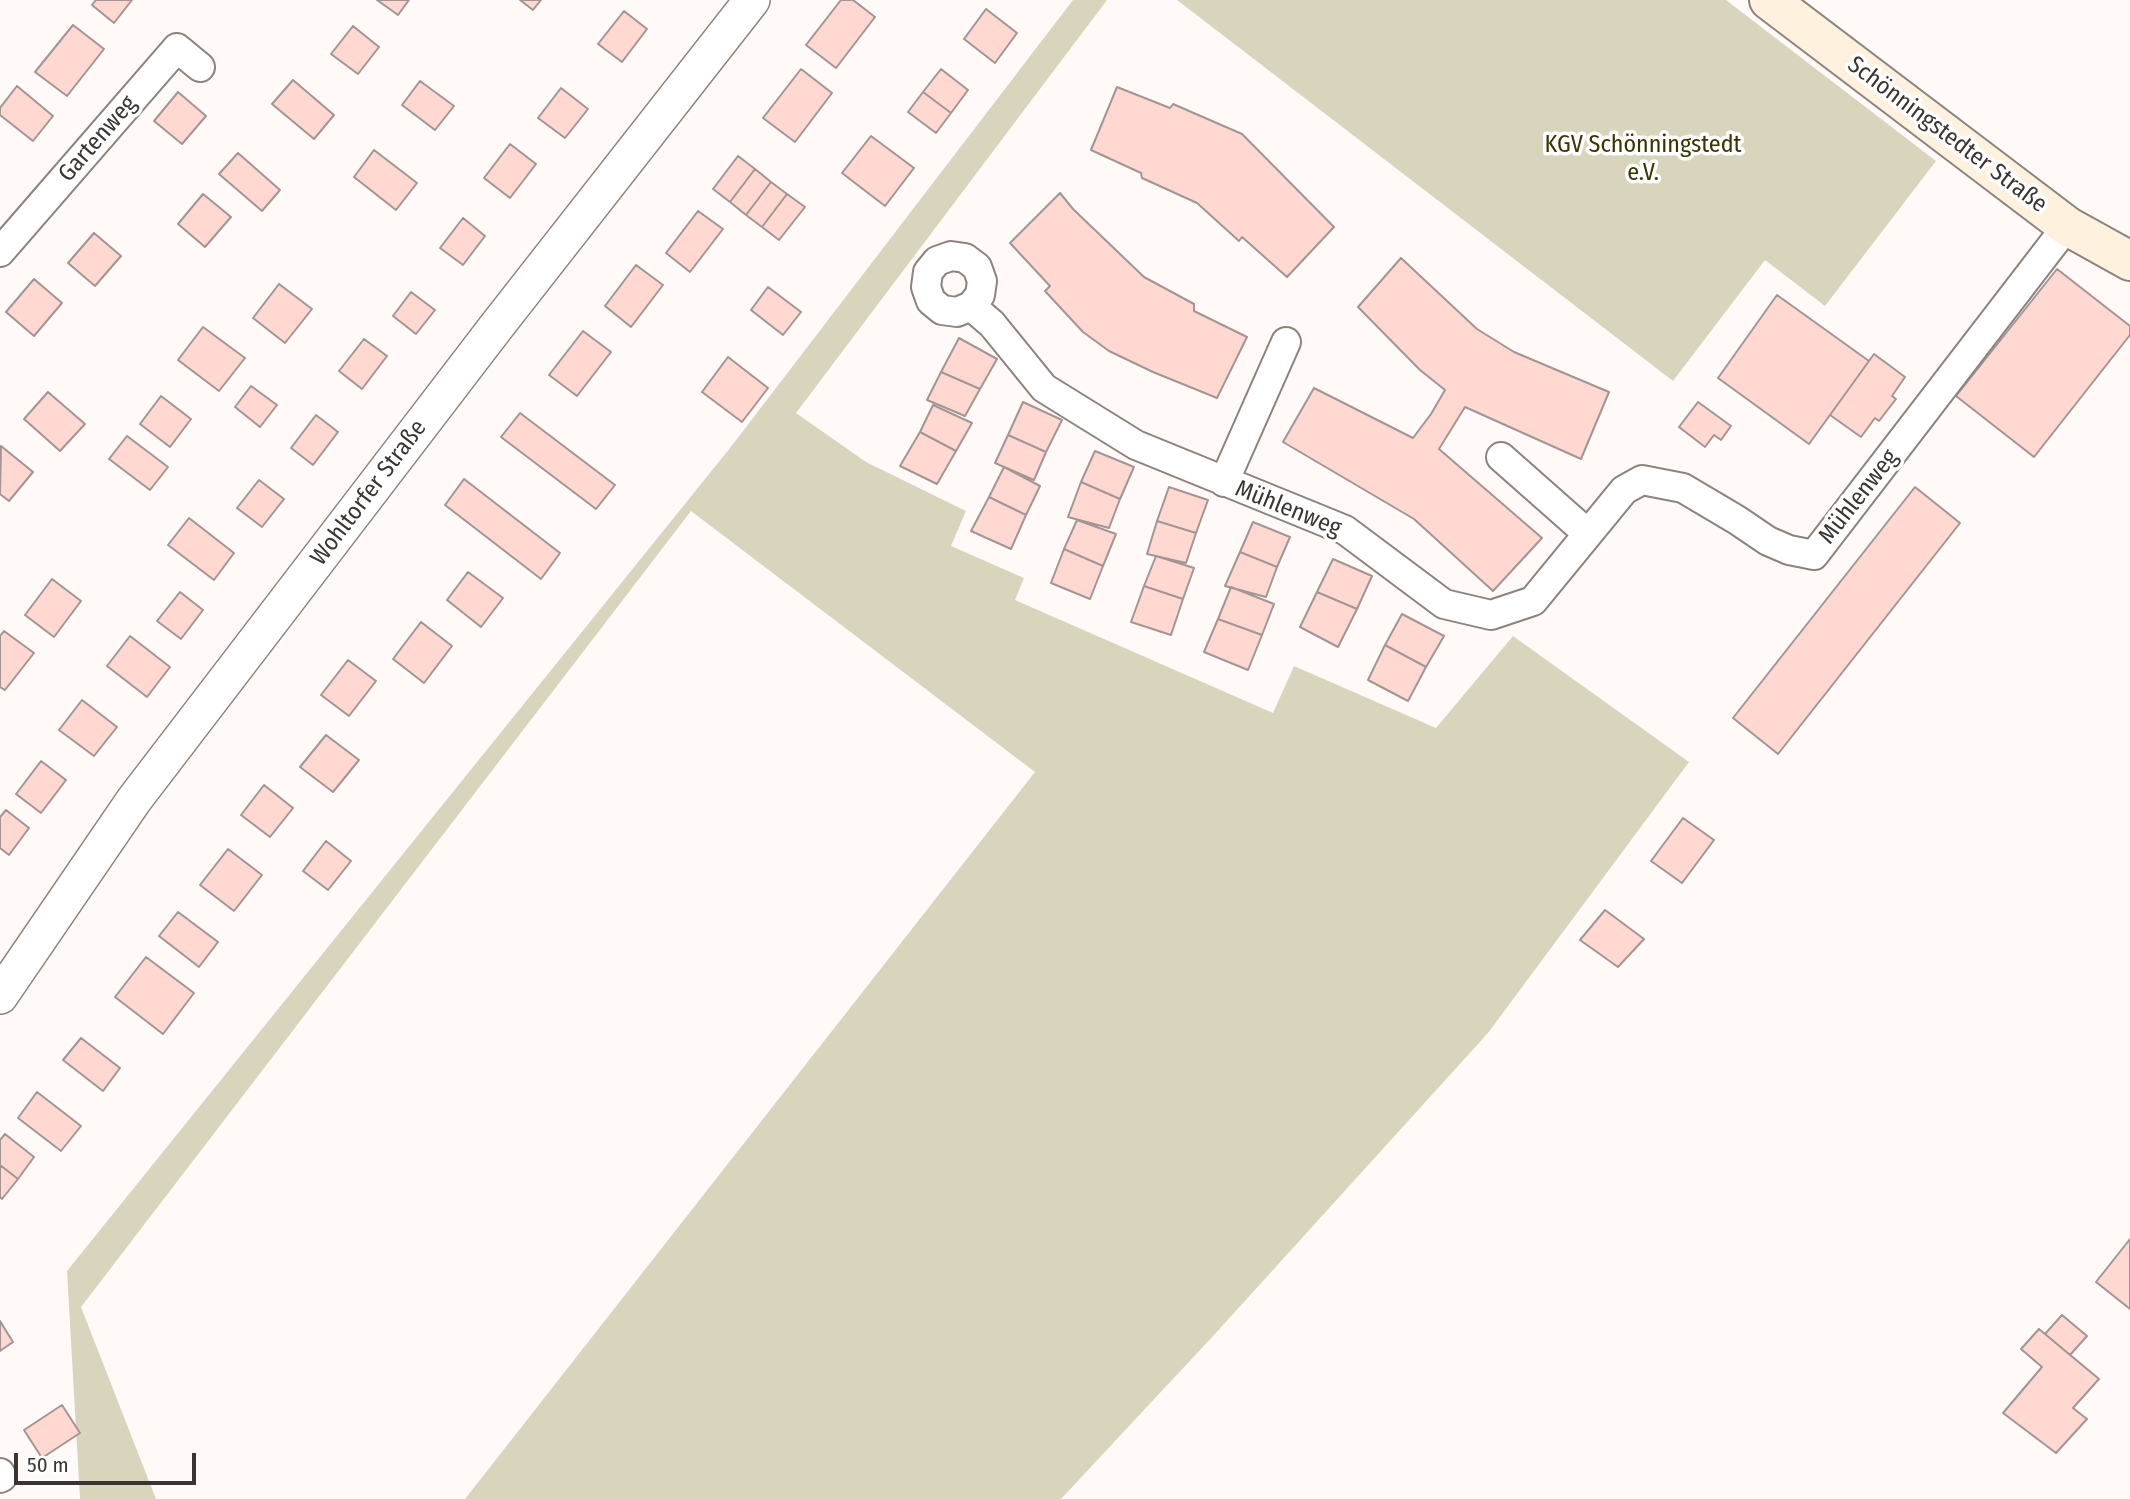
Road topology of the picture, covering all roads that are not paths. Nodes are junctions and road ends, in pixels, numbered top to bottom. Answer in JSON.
{"nodes":[{"id":1,"x":752,"y":0,"type":"edge"},
{"id":2,"x":1769,"y":0,"type":"edge"},
{"id":3,"x":200,"y":67,"type":"dead end"},
{"id":4,"x":2067,"y":226,"type":"junction"},
{"id":5,"x":0,"y":252,"type":"edge"},
{"id":6,"x":2130,"y":261,"type":"edge"},
{"id":7,"x":971,"y":306,"type":"dead end"},
{"id":8,"x":1286,"y":342,"type":"dead end"},
{"id":9,"x":1501,"y":457,"type":"dead end"},
{"id":10,"x":1224,"y":482,"type":"junction"},
{"id":11,"x":1587,"y":533,"type":"junction"},
{"id":12,"x":0,"y":996,"type":"edge"}],
"edges":[{"from":1,"to":12,"type":"street","name":"Wohltorfer Straße"},
{"from":2,"to":4,"type":"main road","name":"Schönningstedter Straße"},
{"from":3,"to":5,"type":"street","name":"Gartenweg"},
{"from":4,"to":6,"type":"main road","name":"Schönningstedter Straße"},
{"from":4,"to":11,"type":"street","name":"Mühlenweg"},
{"from":7,"to":10,"type":"street","name":"Mühlenweg"},
{"from":8,"to":10,"type":"street","name":"Mühlenweg"},
{"from":9,"to":11,"type":"street"},
{"from":10,"to":11,"type":"street","name":"Mühlenweg"}]}
